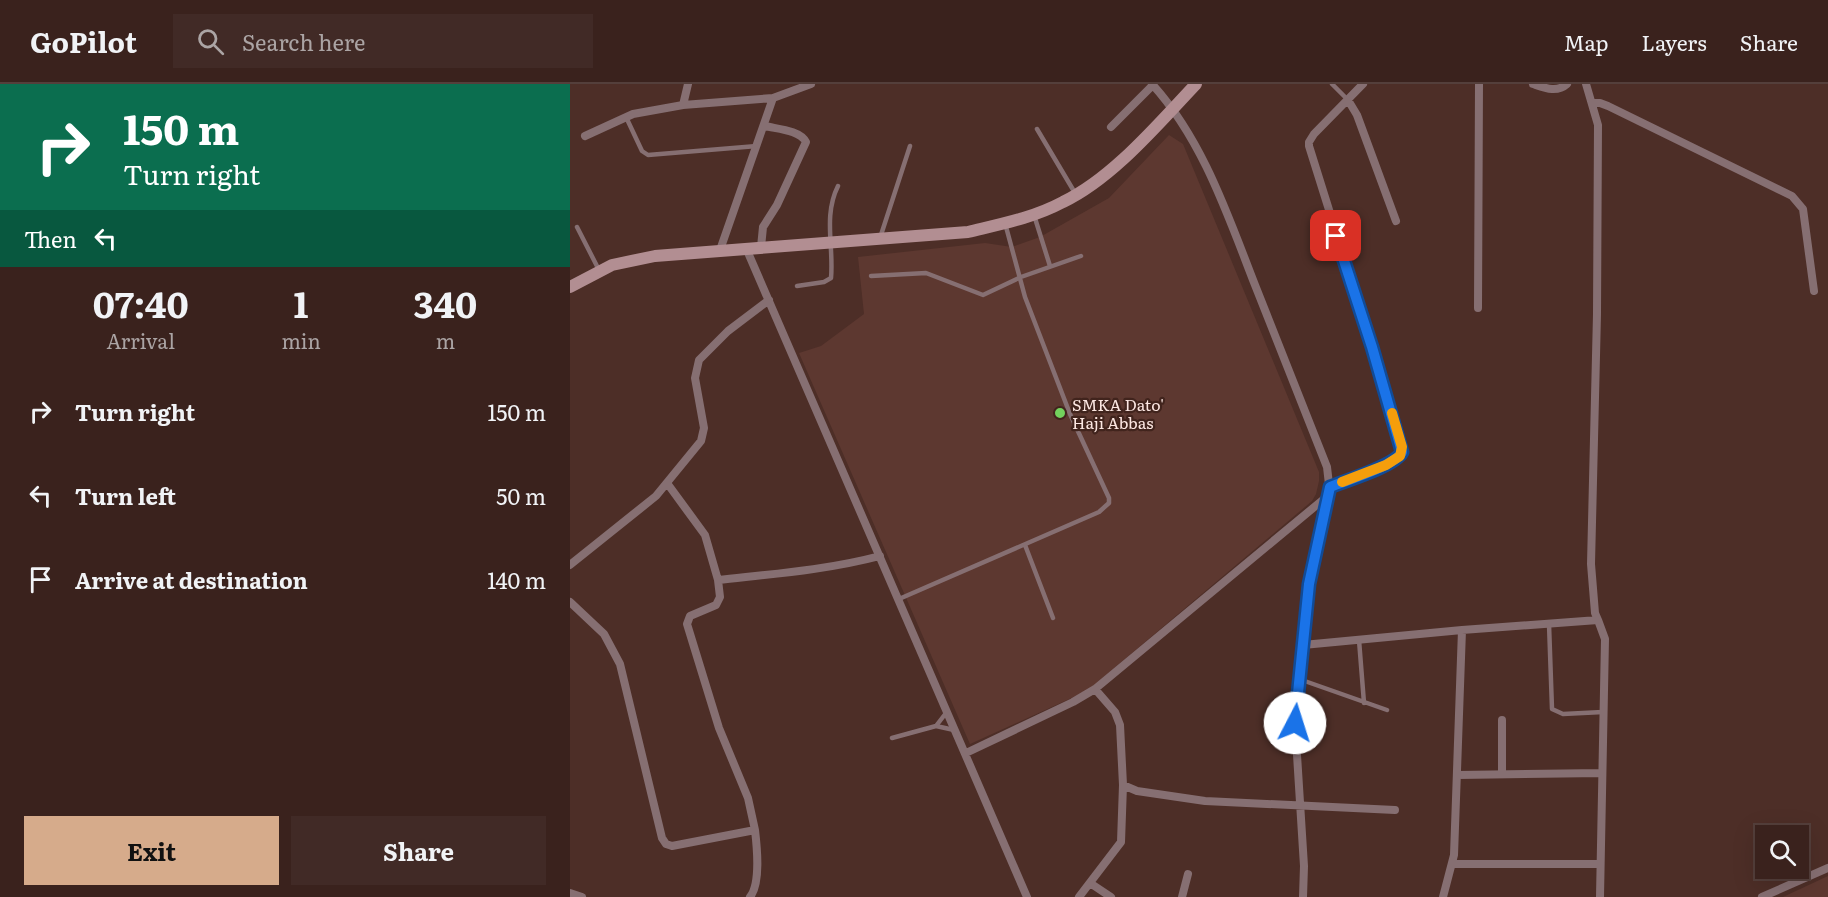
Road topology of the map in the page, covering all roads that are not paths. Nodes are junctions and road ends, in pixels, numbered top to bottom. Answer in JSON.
{"nodes":[{"id":1,"x":688,"y":84,"type":"edge"},
{"id":2,"x":811,"y":84,"type":"edge"},
{"id":3,"x":1196,"y":84,"type":"edge"},
{"id":4,"x":1332,"y":84,"type":"edge"},
{"id":5,"x":1363,"y":84,"type":"edge"},
{"id":6,"x":1479,"y":84,"type":"edge"},
{"id":7,"x":1533,"y":84,"type":"edge"},
{"id":8,"x":1567,"y":84,"type":"edge"},
{"id":9,"x":1586,"y":84,"type":"edge"},
{"id":10,"x":1152,"y":85,"type":"edge"},
{"id":11,"x":773,"y":98,"type":"junction"},
{"id":12,"x":1348,"y":100,"type":"junction"},
{"id":13,"x":1592,"y":103,"type":"junction"},
{"id":14,"x":683,"y":105,"type":"junction"},
{"id":15,"x":1173,"y":109,"type":"junction"},
{"id":16,"x":626,"y":117,"type":"junction"},
{"id":17,"x":765,"y":126,"type":"junction"},
{"id":18,"x":1111,"y":127,"type":"dead end"},
{"id":19,"x":1037,"y":129,"type":"dead end"},
{"id":20,"x":585,"y":136,"type":"dead end"},
{"id":21,"x":757,"y":146,"type":"junction"},
{"id":22,"x":910,"y":146,"type":"dead end"},
{"id":23,"x":838,"y":186,"type":"dead end"},
{"id":24,"x":1076,"y":195,"type":"junction"},
{"id":25,"x":1034,"y":215,"type":"junction"},
{"id":26,"x":1396,"y":221,"type":"dead end"},
{"id":27,"x":1005,"y":223,"type":"junction"},
{"id":28,"x":577,"y":227,"type":"dead end"},
{"id":29,"x":880,"y":238,"type":"junction"},
{"id":30,"x":829,"y":242,"type":"junction"},
{"id":31,"x":761,"y":247,"type":"junction"},
{"id":32,"x":746,"y":248,"type":"junction"},
{"id":33,"x":720,"y":250,"type":"junction"},
{"id":34,"x":1081,"y":256,"type":"dead end"},
{"id":35,"x":1050,"y":266,"type":"junction"},
{"id":36,"x":599,"y":270,"type":"junction"},
{"id":37,"x":871,"y":276,"type":"dead end"},
{"id":38,"x":1021,"y":277,"type":"junction"},
{"id":39,"x":797,"y":286,"type":"dead end"},
{"id":40,"x":570,"y":287,"type":"edge"},
{"id":41,"x":1814,"y":291,"type":"dead end"},
{"id":42,"x":769,"y":300,"type":"junction"},
{"id":43,"x":1478,"y":308,"type":"dead end"},
{"id":44,"x":667,"y":483,"type":"junction"},
{"id":45,"x":1330,"y":490,"type":"junction"},
{"id":46,"x":1024,"y":545,"type":"junction"},
{"id":47,"x":880,"y":556,"type":"junction"},
{"id":48,"x":570,"y":565,"type":"edge"},
{"id":49,"x":718,"y":580,"type":"junction"},
{"id":50,"x":899,"y":599,"type":"junction"},
{"id":51,"x":570,"y":602,"type":"edge"},
{"id":52,"x":1053,"y":618,"type":"dead end"},
{"id":53,"x":1598,"y":620,"type":"junction"},
{"id":54,"x":1550,"y":623,"type":"junction"},
{"id":55,"x":1462,"y":630,"type":"junction"},
{"id":56,"x":1359,"y":640,"type":"junction"},
{"id":57,"x":1303,"y":645,"type":"junction"},
{"id":58,"x":1299,"y":679,"type":"junction"},
{"id":59,"x":1095,"y":689,"type":"junction"},
{"id":60,"x":1364,"y":703,"type":"junction"},
{"id":61,"x":948,"y":710,"type":"junction"},
{"id":62,"x":1387,"y":710,"type":"dead end"},
{"id":63,"x":1603,"y":712,"type":"junction"},
{"id":64,"x":1502,"y":720,"type":"dead end"},
{"id":65,"x":936,"y":726,"type":"junction"},
{"id":66,"x":957,"y":731,"type":"junction"},
{"id":67,"x":892,"y":738,"type":"dead end"},
{"id":68,"x":966,"y":753,"type":"junction"},
{"id":69,"x":1602,"y":772,"type":"junction"},
{"id":70,"x":1502,"y":773,"type":"junction"},
{"id":71,"x":1458,"y":775,"type":"junction"},
{"id":72,"x":1123,"y":784,"type":"junction"},
{"id":73,"x":1300,"y":805,"type":"junction"},
{"id":74,"x":1395,"y":810,"type":"dead end"},
{"id":75,"x":755,"y":830,"type":"junction"},
{"id":76,"x":1452,"y":864,"type":"junction"},
{"id":77,"x":1600,"y":864,"type":"junction"},
{"id":78,"x":1828,"y":868,"type":"edge"},
{"id":79,"x":1188,"y":874,"type":"dead end"},
{"id":80,"x":1090,"y":883,"type":"junction"},
{"id":81,"x":570,"y":893,"type":"edge"},
{"id":82,"x":582,"y":897,"type":"edge"},
{"id":83,"x":750,"y":897,"type":"edge"},
{"id":84,"x":1027,"y":897,"type":"edge"},
{"id":85,"x":1079,"y":897,"type":"edge"},
{"id":86,"x":1111,"y":897,"type":"edge"},
{"id":87,"x":1182,"y":897,"type":"edge"},
{"id":88,"x":1303,"y":897,"type":"edge"},
{"id":89,"x":1443,"y":897,"type":"edge"},
{"id":90,"x":1600,"y":897,"type":"edge"},
{"id":91,"x":1762,"y":897,"type":"edge"}],
"edges":[{"from":1,"to":14,"type":"street"},
{"from":2,"to":11,"type":"street"},
{"from":3,"to":15,"type":"street"},
{"from":4,"to":12,"type":"lane"},
{"from":5,"to":12,"type":"street"},
{"from":6,"to":43,"type":"street"},
{"from":7,"to":8,"type":"street"},
{"from":9,"to":13,"type":"street"},
{"from":10,"to":15,"type":"street"},
{"from":10,"to":18,"type":"street"},
{"from":11,"to":14,"type":"street"},
{"from":11,"to":17,"type":"street"},
{"from":12,"to":26,"type":"street"},
{"from":12,"to":45,"type":"street"},
{"from":13,"to":41,"type":"street"},
{"from":13,"to":53,"type":"street"},
{"from":14,"to":16,"type":"street"},
{"from":15,"to":24,"type":"street"},
{"from":15,"to":45,"type":"street"},
{"from":16,"to":20,"type":"street"},
{"from":16,"to":21,"type":"lane"},
{"from":17,"to":21,"type":"street"},
{"from":17,"to":31,"type":"street"},
{"from":19,"to":24,"type":"lane"},
{"from":21,"to":33,"type":"street"},
{"from":22,"to":29,"type":"lane"},
{"from":23,"to":30,"type":"lane"},
{"from":24,"to":25,"type":"street"},
{"from":25,"to":27,"type":"street"},
{"from":25,"to":35,"type":"lane"},
{"from":27,"to":29,"type":"street"},
{"from":27,"to":38,"type":"lane"},
{"from":28,"to":36,"type":"lane"},
{"from":29,"to":30,"type":"street"},
{"from":30,"to":31,"type":"street"},
{"from":30,"to":39,"type":"lane"},
{"from":31,"to":32,"type":"street"},
{"from":32,"to":33,"type":"street"},
{"from":32,"to":42,"type":"street"},
{"from":33,"to":36,"type":"street"},
{"from":34,"to":35,"type":"lane"},
{"from":35,"to":38,"type":"lane"},
{"from":36,"to":40,"type":"street"},
{"from":37,"to":38,"type":"lane"},
{"from":38,"to":46,"type":"lane"},
{"from":42,"to":44,"type":"street"},
{"from":42,"to":47,"type":"street"},
{"from":44,"to":48,"type":"street"},
{"from":44,"to":49,"type":"street"},
{"from":45,"to":57,"type":"street"},
{"from":45,"to":59,"type":"street"},
{"from":46,"to":50,"type":"lane"},
{"from":46,"to":52,"type":"lane"},
{"from":47,"to":49,"type":"street"},
{"from":47,"to":50,"type":"street"},
{"from":49,"to":75,"type":"street"},
{"from":50,"to":61,"type":"street"},
{"from":51,"to":75,"type":"street"},
{"from":53,"to":54,"type":"street"},
{"from":53,"to":63,"type":"street"},
{"from":54,"to":55,"type":"street"},
{"from":54,"to":63,"type":"lane"},
{"from":55,"to":56,"type":"street"},
{"from":55,"to":71,"type":"street"},
{"from":56,"to":57,"type":"street"},
{"from":56,"to":60,"type":"lane"},
{"from":57,"to":58,"type":"street"},
{"from":58,"to":60,"type":"lane"},
{"from":58,"to":73,"type":"street"},
{"from":59,"to":68,"type":"street"},
{"from":59,"to":72,"type":"street"},
{"from":60,"to":62,"type":"lane"},
{"from":61,"to":65,"type":"lane"},
{"from":61,"to":66,"type":"street"},
{"from":63,"to":69,"type":"street"},
{"from":64,"to":70,"type":"street"},
{"from":65,"to":66,"type":"lane"},
{"from":65,"to":67,"type":"lane"},
{"from":66,"to":68,"type":"street"},
{"from":68,"to":84,"type":"street"},
{"from":69,"to":70,"type":"street"},
{"from":69,"to":77,"type":"street"},
{"from":70,"to":71,"type":"street"},
{"from":71,"to":76,"type":"street"},
{"from":72,"to":73,"type":"street"},
{"from":72,"to":80,"type":"street"},
{"from":73,"to":74,"type":"street"},
{"from":73,"to":88,"type":"street"},
{"from":75,"to":83,"type":"street"},
{"from":76,"to":77,"type":"street"},
{"from":76,"to":89,"type":"street"},
{"from":77,"to":90,"type":"street"},
{"from":78,"to":91,"type":"street"},
{"from":79,"to":87,"type":"street"},
{"from":80,"to":85,"type":"street"},
{"from":80,"to":86,"type":"street"},
{"from":81,"to":82,"type":"street"}]}
